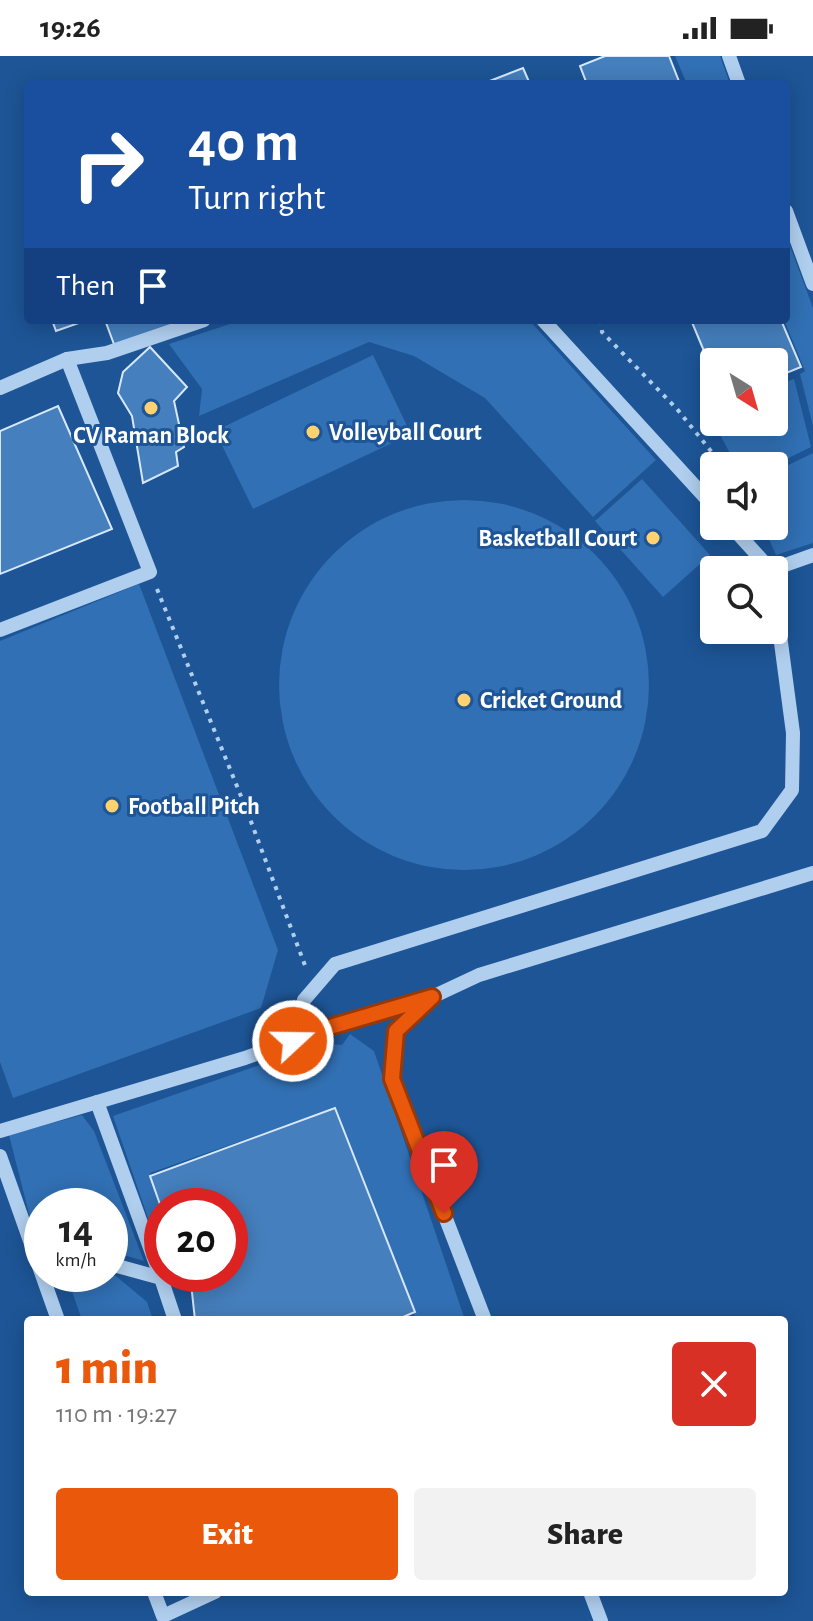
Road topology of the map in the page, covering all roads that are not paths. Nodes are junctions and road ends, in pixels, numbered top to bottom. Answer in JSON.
{"nodes":[{"id":1,"x":729,"y":56,"type":"edge"},
{"id":2,"x":738,"y":80,"type":"edge"},
{"id":3,"x":790,"y":222,"type":"edge"},
{"id":4,"x":813,"y":284,"type":"edge"},
{"id":5,"x":192,"y":324,"type":"edge"},
{"id":6,"x":547,"y":324,"type":"edge"},
{"id":7,"x":67,"y":359,"type":"junction"},
{"id":8,"x":0,"y":388,"type":"edge"},
{"id":9,"x":700,"y":492,"type":"edge"},
{"id":10,"x":744,"y":540,"type":"edge"},
{"id":11,"x":813,"y":555,"type":"edge"},
{"id":12,"x":758,"y":556,"type":"edge"},
{"id":13,"x":788,"y":564,"type":"edge"},
{"id":14,"x":0,"y":630,"type":"edge"},
{"id":15,"x":781,"y":644,"type":"edge"},
{"id":16,"x":813,"y":873,"type":"edge"},
{"id":17,"x":432,"y":997,"type":"junction"},
{"id":18,"x":293,"y":1041,"type":"junction"},
{"id":19,"x":97,"y":1102,"type":"junction"},
{"id":20,"x":0,"y":1131,"type":"edge"},
{"id":21,"x":0,"y":1156,"type":"edge"},
{"id":22,"x":24,"y":1214,"type":"edge"},
{"id":23,"x":144,"y":1231,"type":"edge"},
{"id":24,"x":50,"y":1292,"type":"edge"},
{"id":25,"x":166,"y":1292,"type":"edge"},
{"id":26,"x":57,"y":1316,"type":"edge"},
{"id":27,"x":174,"y":1316,"type":"edge"},
{"id":28,"x":483,"y":1316,"type":"edge"},
{"id":29,"x":156,"y":1596,"type":"edge"},
{"id":30,"x":206,"y":1596,"type":"edge"},
{"id":31,"x":592,"y":1596,"type":"edge"},
{"id":32,"x":601,"y":1621,"type":"edge"}],
"edges":[{"from":1,"to":2,"type":"street"},
{"from":3,"to":4,"type":"street"},
{"from":5,"to":7,"type":"street"},
{"from":6,"to":9,"type":"street"},
{"from":7,"to":8,"type":"street"},
{"from":7,"to":14,"type":"street"},
{"from":10,"to":12,"type":"street"},
{"from":11,"to":13,"type":"street"},
{"from":15,"to":18,"type":"street"},
{"from":16,"to":17,"type":"street"},
{"from":17,"to":18,"type":"street"},
{"from":17,"to":28,"type":"street"},
{"from":18,"to":19,"type":"street"},
{"from":19,"to":20,"type":"street"},
{"from":19,"to":23,"type":"street"},
{"from":21,"to":22,"type":"street"},
{"from":24,"to":26,"type":"street"},
{"from":25,"to":27,"type":"street"},
{"from":29,"to":30,"type":"street"},
{"from":31,"to":32,"type":"street"}]}
